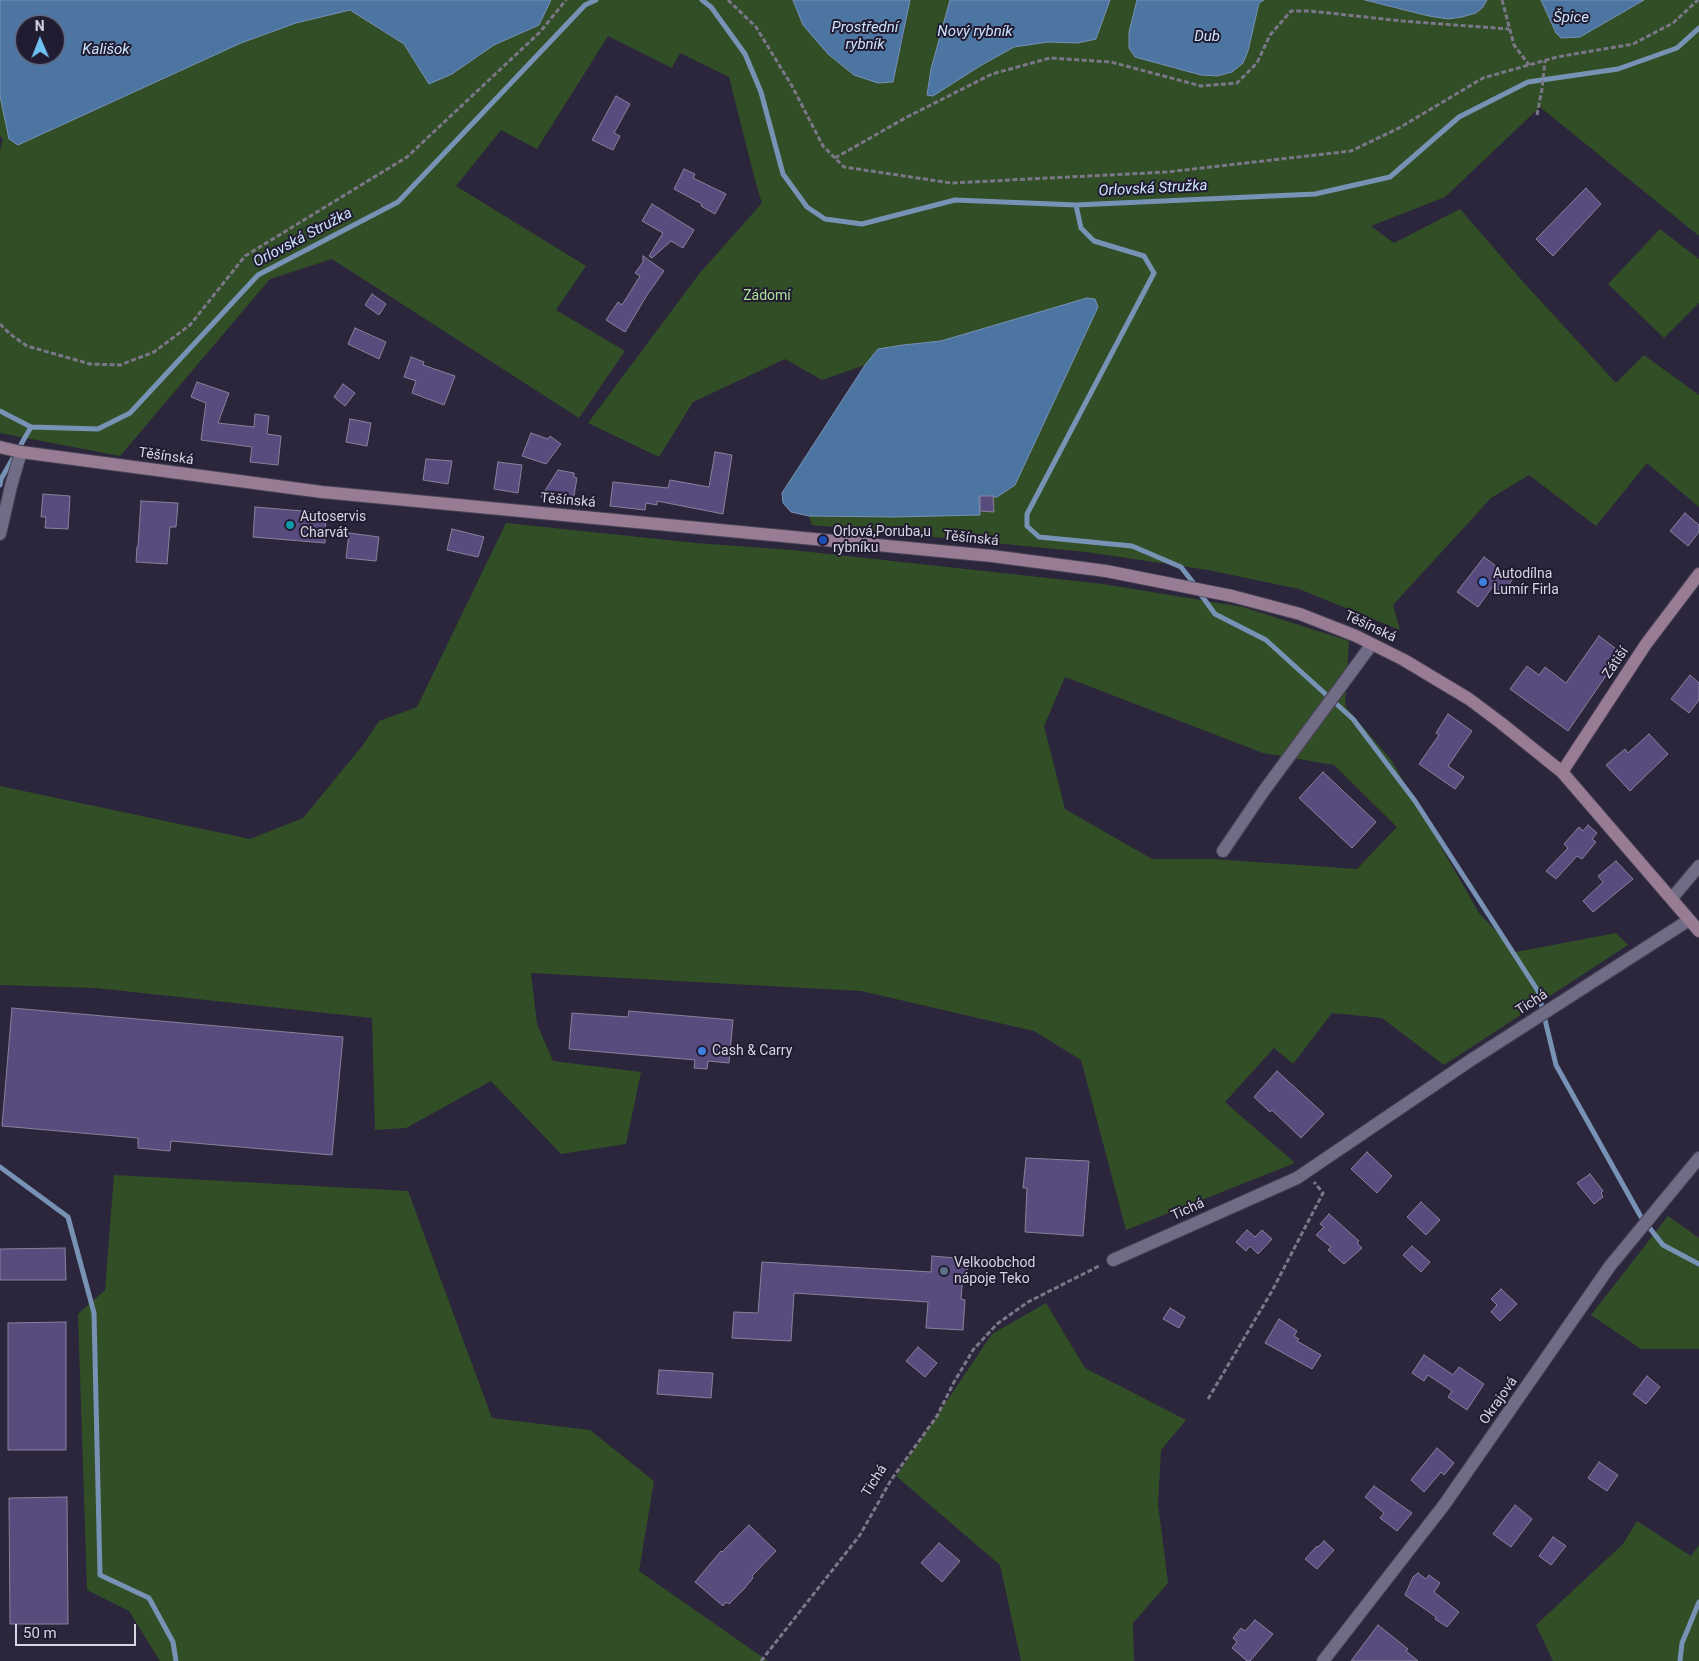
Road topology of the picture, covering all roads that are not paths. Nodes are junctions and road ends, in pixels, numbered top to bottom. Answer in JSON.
{"nodes":[{"id":1,"x":1,"y":447,"type":"edge"},
{"id":2,"x":22,"y":452,"type":"junction"},
{"id":3,"x":0,"y":534,"type":"edge"},
{"id":4,"x":1699,"y":574,"type":"edge"},
{"id":5,"x":1372,"y":644,"type":"junction"},
{"id":6,"x":1562,"y":772,"type":"junction"},
{"id":7,"x":1223,"y":851,"type":"dead end"},
{"id":8,"x":1699,"y":866,"type":"edge"},
{"id":9,"x":1672,"y":898,"type":"junction"},
{"id":10,"x":1689,"y":920,"type":"junction"},
{"id":11,"x":1699,"y":931,"type":"edge"},
{"id":12,"x":1699,"y":1158,"type":"edge"},
{"id":13,"x":1113,"y":1260,"type":"road end"},
{"id":14,"x":1323,"y":1661,"type":"edge"}],
"edges":[{"from":1,"to":2,"type":"main road","name":"Těšínská"},
{"from":2,"to":3,"type":"street"},
{"from":2,"to":5,"type":"main road","name":"Těšínská"},
{"from":4,"to":6,"type":"main road","name":"Zátiší"},
{"from":5,"to":6,"type":"main road","name":"Těšínská"},
{"from":5,"to":7,"type":"street"},
{"from":6,"to":9,"type":"main road","name":"Těšínská"},
{"from":8,"to":9,"type":"street"},
{"from":9,"to":10,"type":"main road","name":"Těšínská"},
{"from":10,"to":11,"type":"main road","name":"Těšínská"},
{"from":10,"to":13,"type":"street","name":"Tichá"},
{"from":12,"to":14,"type":"street","name":"Okrajová"}]}
